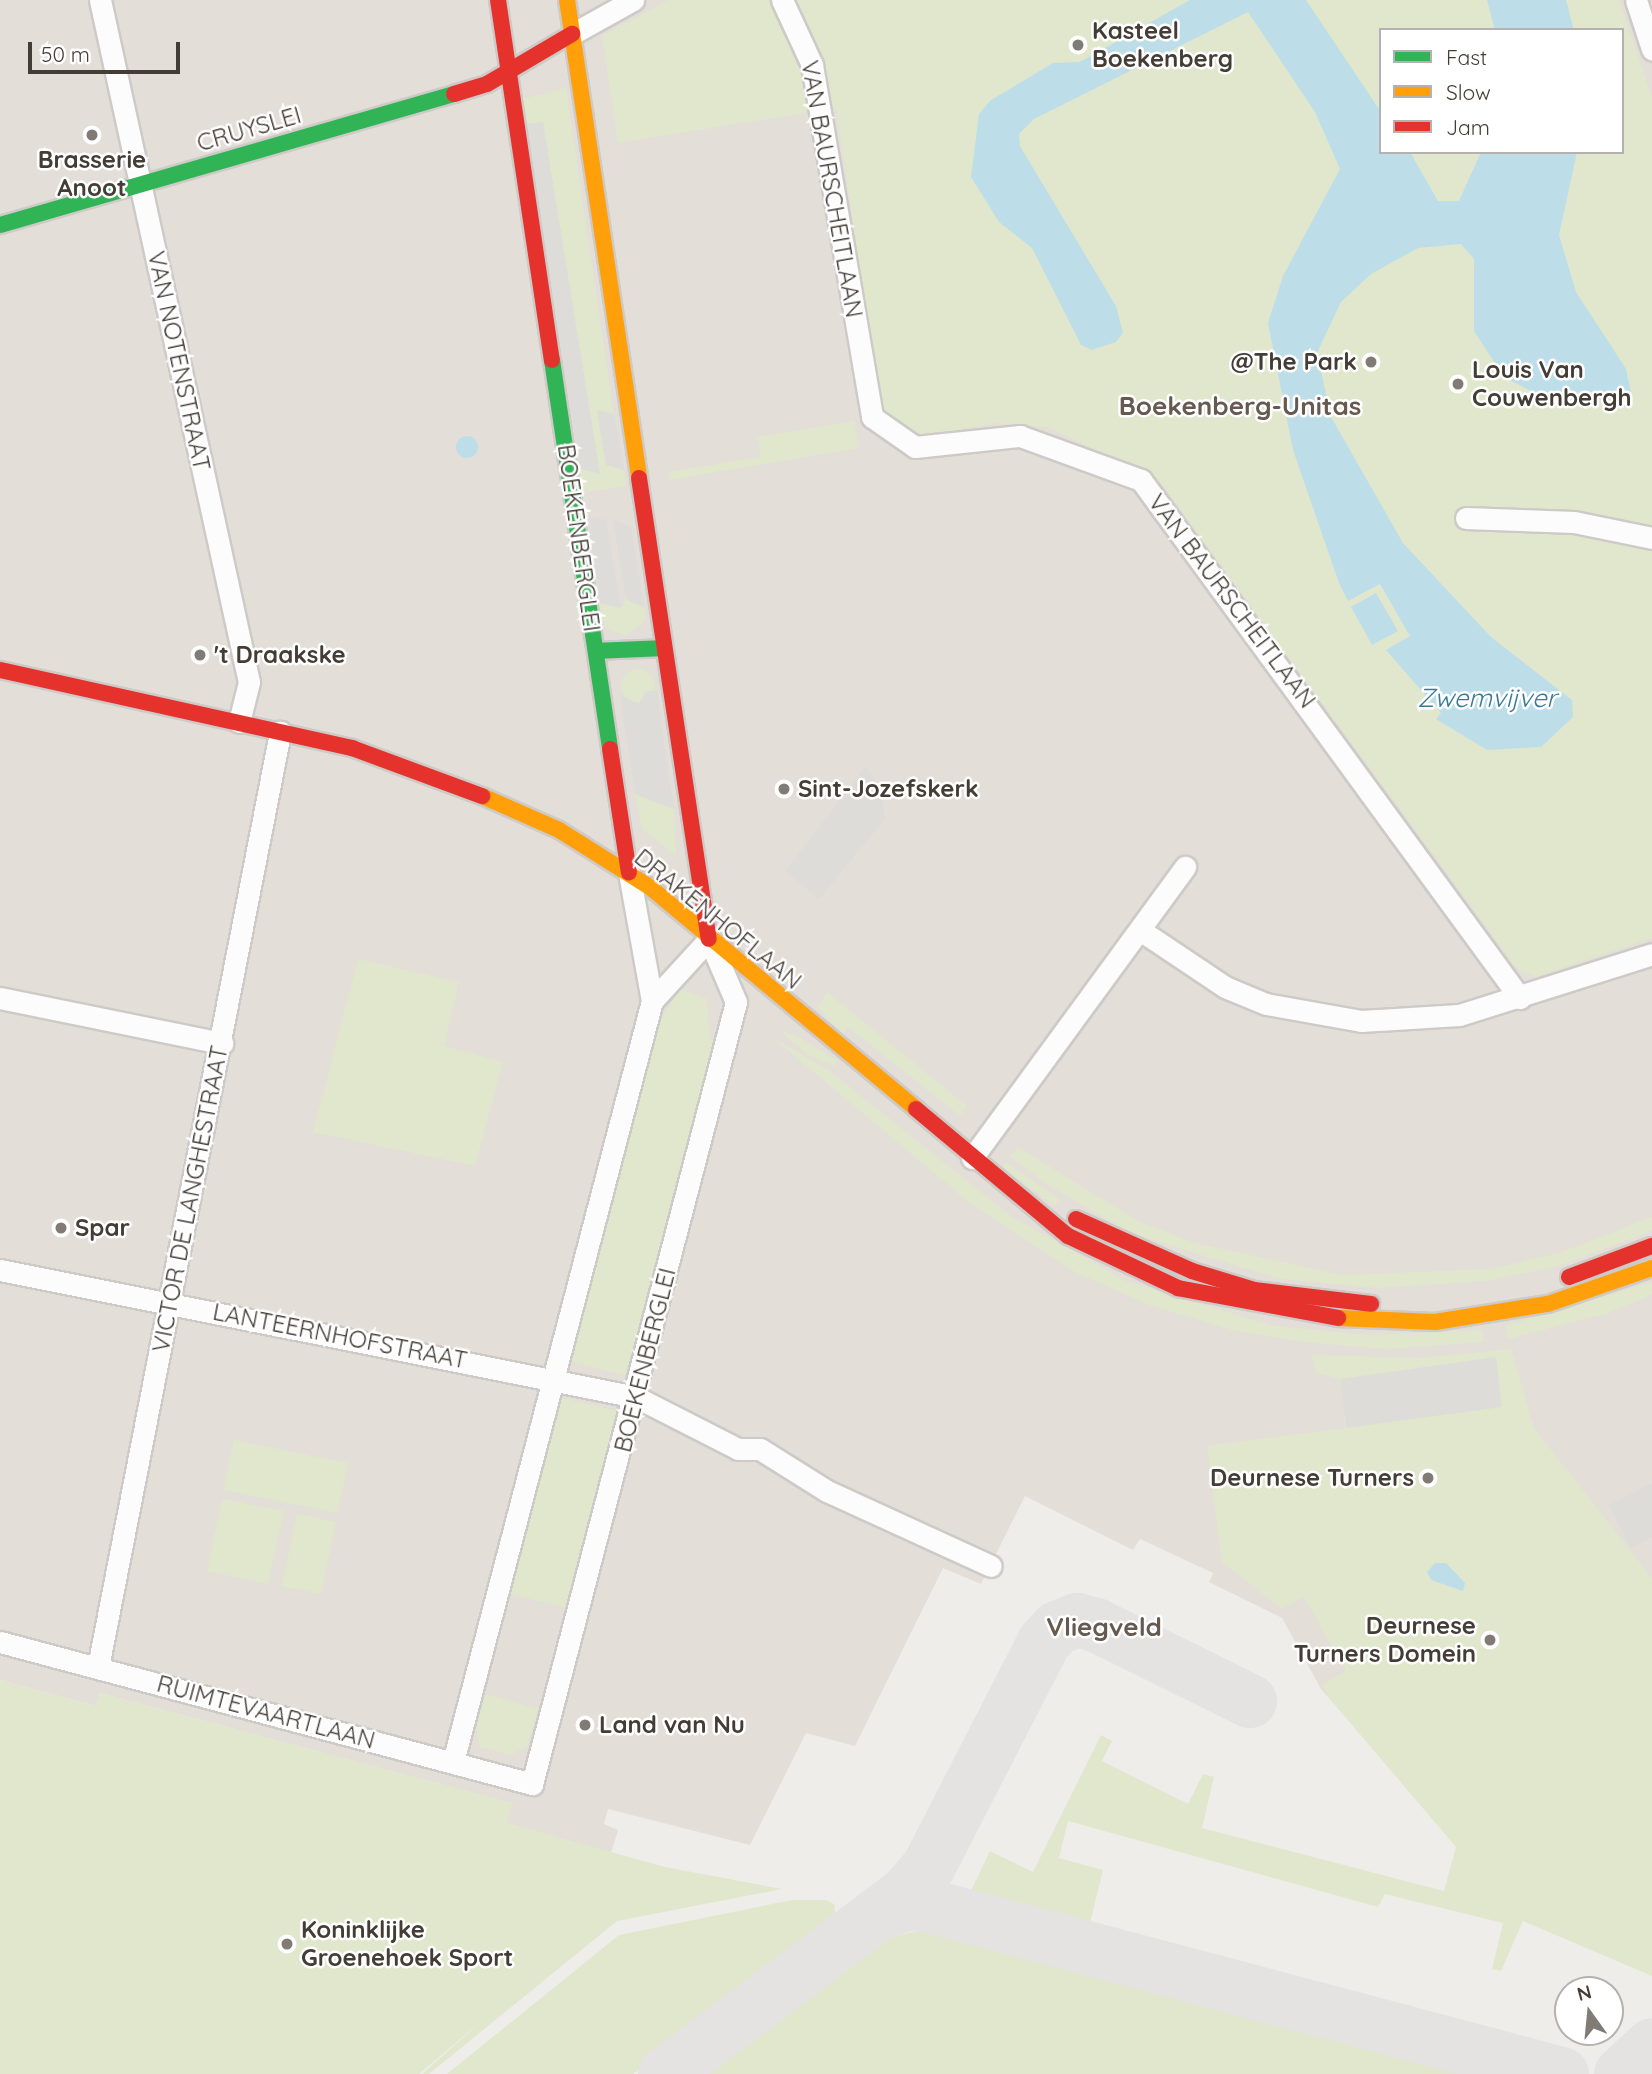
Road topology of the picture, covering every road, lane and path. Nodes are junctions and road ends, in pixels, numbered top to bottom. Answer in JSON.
{"nodes":[{"id":1,"x":100,"y":0,"type":"edge"},
{"id":2,"x":498,"y":0,"type":"edge"},
{"id":3,"x":567,"y":0,"type":"edge"},
{"id":4,"x":633,"y":0,"type":"edge"},
{"id":5,"x":782,"y":0,"type":"edge"},
{"id":6,"x":1636,"y":0,"type":"edge"},
{"id":7,"x":572,"y":34,"type":"junction"},
{"id":8,"x":1652,"y":49,"type":"edge"},
{"id":9,"x":510,"y":74,"type":"junction"},
{"id":10,"x":140,"y":184,"type":"junction"},
{"id":11,"x":0,"y":225,"type":"edge"},
{"id":12,"x":1466,"y":518,"type":"dead end"},
{"id":13,"x":1652,"y":538,"type":"edge"},
{"id":14,"x":664,"y":648,"type":"junction"},
{"id":15,"x":596,"y":650,"type":"junction"},
{"id":16,"x":0,"y":670,"type":"edge"},
{"id":17,"x":239,"y":722,"type":"junction"},
{"id":18,"x":280,"y":732,"type":"junction"},
{"id":19,"x":1185,"y":867,"type":"dead end"},
{"id":20,"x":629,"y":873,"type":"junction"},
{"id":21,"x":1140,"y":930,"type":"junction"},
{"id":22,"x":709,"y":939,"type":"junction"},
{"id":23,"x":1652,"y":954,"type":"edge"},
{"id":24,"x":0,"y":998,"type":"edge"},
{"id":25,"x":1520,"y":998,"type":"junction"},
{"id":26,"x":652,"y":1001,"type":"junction"},
{"id":27,"x":222,"y":1043,"type":"junction"},
{"id":28,"x":972,"y":1158,"type":"junction"},
{"id":29,"x":1652,"y":1246,"type":"edge"},
{"id":30,"x":1652,"y":1268,"type":"edge"},
{"id":31,"x":0,"y":1270,"type":"edge"},
{"id":32,"x":169,"y":1304,"type":"junction"},
{"id":33,"x":556,"y":1378,"type":"junction"},
{"id":34,"x":636,"y":1397,"type":"junction"},
{"id":35,"x":991,"y":1566,"type":"dead end"},
{"id":36,"x":0,"y":1642,"type":"edge"},
{"id":37,"x":98,"y":1667,"type":"junction"},
{"id":38,"x":453,"y":1762,"type":"junction"},
{"id":39,"x":532,"y":1784,"type":"joint"}],
"edges":[{"from":1,"to":10,"type":"street","name":"VAN NOTENSTRAAT"},
{"from":2,"to":9,"type":"street","name":"BOEKENBERGLEI"},
{"from":3,"to":7,"type":"street","name":"BOEKENBERGLEI"},
{"from":4,"to":7,"type":"street"},
{"from":5,"to":25,"type":"street","name":"VAN BAURSCHEITLAAN"},
{"from":6,"to":8,"type":"street"},
{"from":7,"to":9,"type":"street"},
{"from":7,"to":14,"type":"street","name":"BOEKENBERGLEI"},
{"from":9,"to":10,"type":"street","name":"CRUYSLEI"},
{"from":9,"to":15,"type":"street","name":"BOEKENBERGLEI"},
{"from":10,"to":11,"type":"street","name":"CRUYSLEI"},
{"from":10,"to":17,"type":"street","name":"VAN NOTENSTRAAT"},
{"from":12,"to":13,"type":"street"},
{"from":14,"to":15,"type":"street"},
{"from":14,"to":22,"type":"street","name":"BOEKENBERGLEI"},
{"from":15,"to":20,"type":"street","name":"BOEKENBERGLEI"},
{"from":16,"to":17,"type":"street","name":"DRAKENHOFLAAN"},
{"from":17,"to":18,"type":"street","name":"DRAKENHOFLAAN"},
{"from":18,"to":20,"type":"street","name":"DRAKENHOFLAAN"},
{"from":18,"to":27,"type":"street","name":"VICTOR DE LANGHESTRAAT"},
{"from":19,"to":21,"type":"street"},
{"from":20,"to":22,"type":"street","name":"DRAKENHOFLAAN"},
{"from":20,"to":26,"type":"street","name":"BOEKENBERGLEI"},
{"from":21,"to":25,"type":"street"},
{"from":21,"to":28,"type":"street"},
{"from":22,"to":26,"type":"street","name":"BOEKENBERGLEI"},
{"from":22,"to":28,"type":"street","name":"DRAKENHOFLAAN"},
{"from":22,"to":34,"type":"street","name":"BOEKENBERGLEI"},
{"from":23,"to":25,"type":"street"},
{"from":24,"to":27,"type":"street"},
{"from":26,"to":33,"type":"street","name":"BOEKENBERGLEI"},
{"from":27,"to":32,"type":"street","name":"VICTOR DE LANGHESTRAAT"},
{"from":28,"to":29,"type":"street","name":"DRAKENHOFLAAN"},
{"from":28,"to":30,"type":"street","name":"DRAKENHOFLAAN"},
{"from":31,"to":32,"type":"street","name":"LANTEERNHOFSTRAAT"},
{"from":32,"to":33,"type":"street","name":"LANTEERNHOFSTRAAT"},
{"from":32,"to":37,"type":"street","name":"VICTOR DE LANGHESTRAAT"},
{"from":33,"to":34,"type":"street","name":"LANTEERNHOFSTRAAT"},
{"from":33,"to":38,"type":"street","name":"BOEKENBERGLEI"},
{"from":34,"to":35,"type":"street","name":"LANTEERNHOFSTRAAT"},
{"from":34,"to":39,"type":"street","name":"BOEKENBERGLEI"},
{"from":36,"to":37,"type":"street","name":"RUIMTEVAARTLAAN"},
{"from":37,"to":38,"type":"street","name":"RUIMTEVAARTLAAN"},
{"from":38,"to":39,"type":"street","name":"RUIMTEVAARTLAAN"}]}
